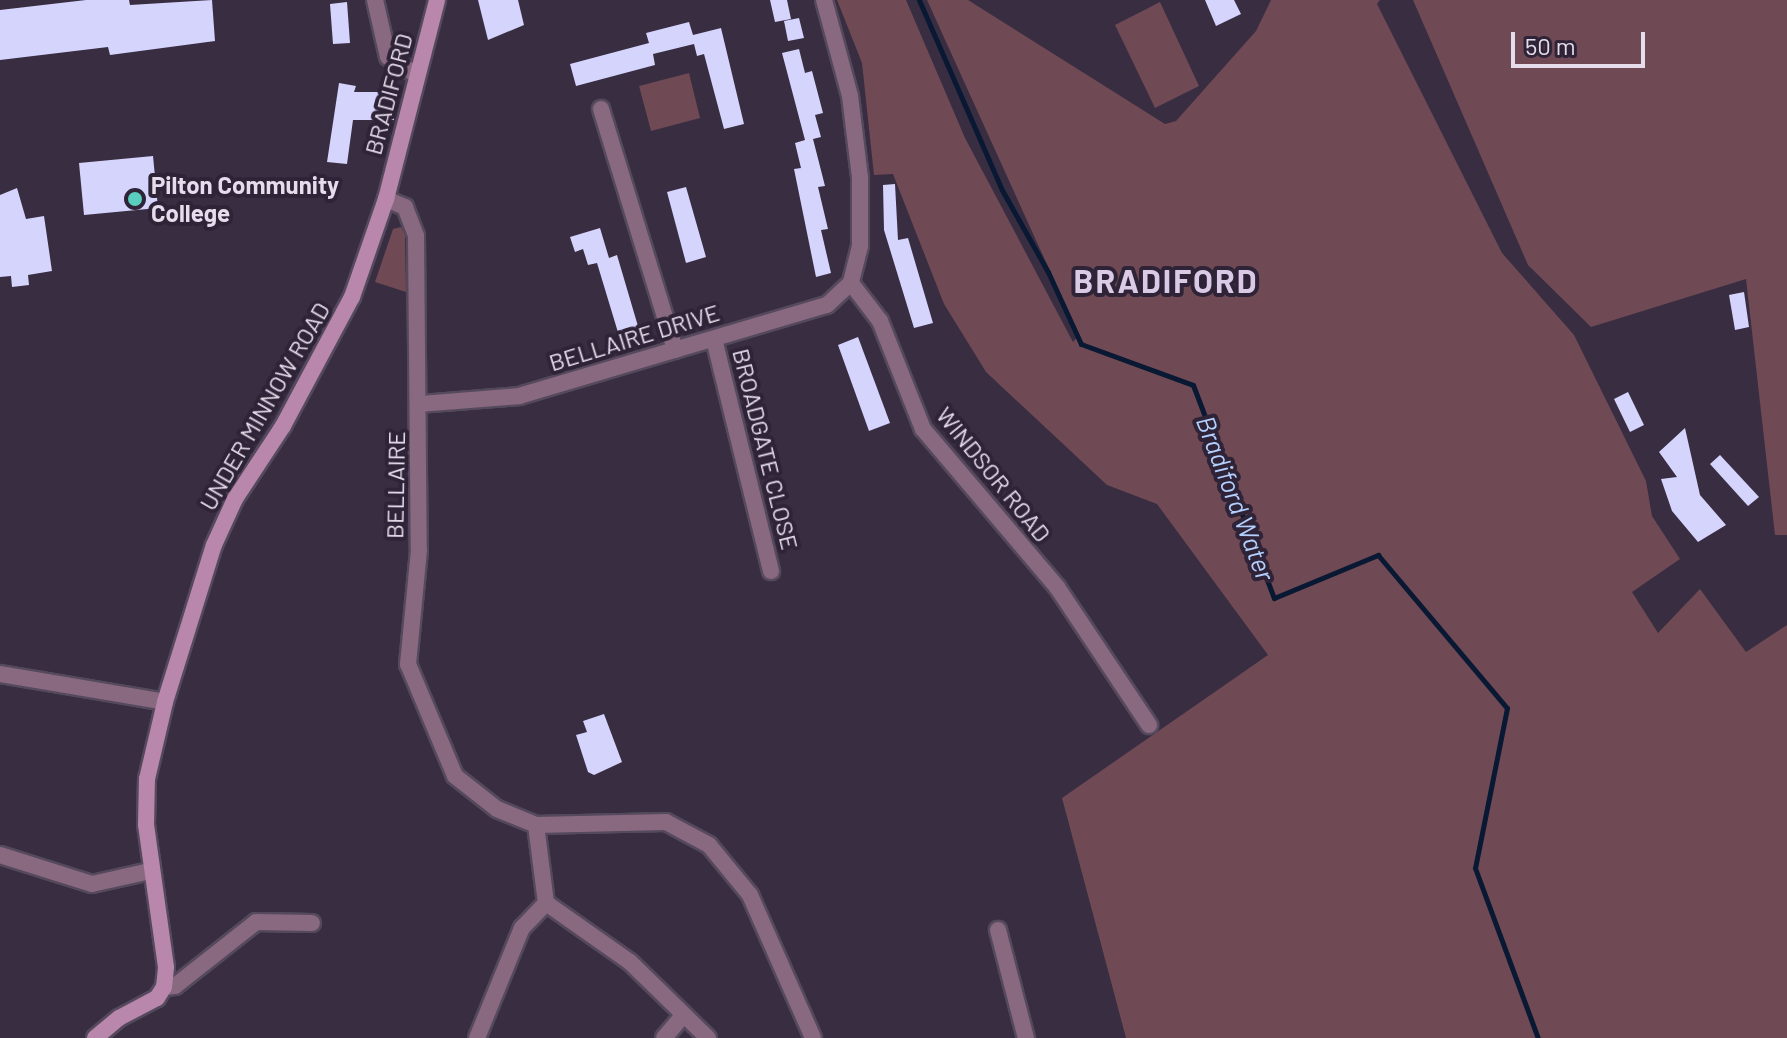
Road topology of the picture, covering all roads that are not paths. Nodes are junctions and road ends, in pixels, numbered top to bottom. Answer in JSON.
{"nodes":[{"id":1,"x":375,"y":0,"type":"edge"},
{"id":2,"x":437,"y":0,"type":"edge"},
{"id":3,"x":824,"y":0,"type":"edge"},
{"id":4,"x":417,"y":75,"type":"junction"},
{"id":5,"x":601,"y":109,"type":"dead end"},
{"id":6,"x":386,"y":199,"type":"junction"},
{"id":7,"x":851,"y":283,"type":"junction"},
{"id":8,"x":714,"y":339,"type":"junction"},
{"id":9,"x":675,"y":350,"type":"junction"},
{"id":10,"x":420,"y":404,"type":"junction"},
{"id":11,"x":771,"y":571,"type":"dead end"},
{"id":12,"x":0,"y":674,"type":"edge"},
{"id":13,"x":165,"y":702,"type":"junction"},
{"id":14,"x":1149,"y":725,"type":"dead end"},
{"id":15,"x":536,"y":825,"type":"junction"},
{"id":16,"x":0,"y":855,"type":"edge"},
{"id":17,"x":150,"y":871,"type":"junction"},
{"id":18,"x":546,"y":903,"type":"junction"},
{"id":19,"x":312,"y":923,"type":"dead end"},
{"id":20,"x":998,"y":930,"type":"dead end"},
{"id":21,"x":164,"y":987,"type":"junction"},
{"id":22,"x":683,"y":1015,"type":"junction"},
{"id":23,"x":95,"y":1038,"type":"edge"},
{"id":24,"x":477,"y":1038,"type":"edge"},
{"id":25,"x":664,"y":1038,"type":"edge"},
{"id":26,"x":708,"y":1038,"type":"edge"},
{"id":27,"x":813,"y":1038,"type":"edge"},
{"id":28,"x":1026,"y":1038,"type":"edge"}],
"edges":[{"from":1,"to":4,"type":"street"},
{"from":2,"to":4,"type":"street","name":"BRADIFORD"},
{"from":3,"to":7,"type":"street"},
{"from":4,"to":6,"type":"street","name":"BRADIFORD"},
{"from":5,"to":9,"type":"street"},
{"from":6,"to":10,"type":"street","name":"BELLAIRE"},
{"from":6,"to":13,"type":"street","name":"UNDER MINNOW ROAD"},
{"from":7,"to":8,"type":"street","name":"BELLAIRE DRIVE"},
{"from":7,"to":14,"type":"street","name":"WINDSOR ROAD"},
{"from":8,"to":9,"type":"street","name":"BELLAIRE DRIVE"},
{"from":8,"to":11,"type":"street","name":"BROADGATE CLOSE"},
{"from":9,"to":10,"type":"street","name":"BELLAIRE DRIVE"},
{"from":10,"to":15,"type":"street","name":"BELLAIRE"},
{"from":12,"to":13,"type":"street"},
{"from":13,"to":17,"type":"street","name":"UNDER MINNOW ROAD"},
{"from":15,"to":18,"type":"street"},
{"from":15,"to":27,"type":"street"},
{"from":16,"to":17,"type":"street"},
{"from":17,"to":21,"type":"street","name":"UNDER MINNOW ROAD"},
{"from":18,"to":22,"type":"street"},
{"from":18,"to":24,"type":"street"},
{"from":19,"to":21,"type":"street"},
{"from":20,"to":28,"type":"street"},
{"from":21,"to":23,"type":"street"},
{"from":22,"to":25,"type":"street"},
{"from":22,"to":26,"type":"street"}]}
